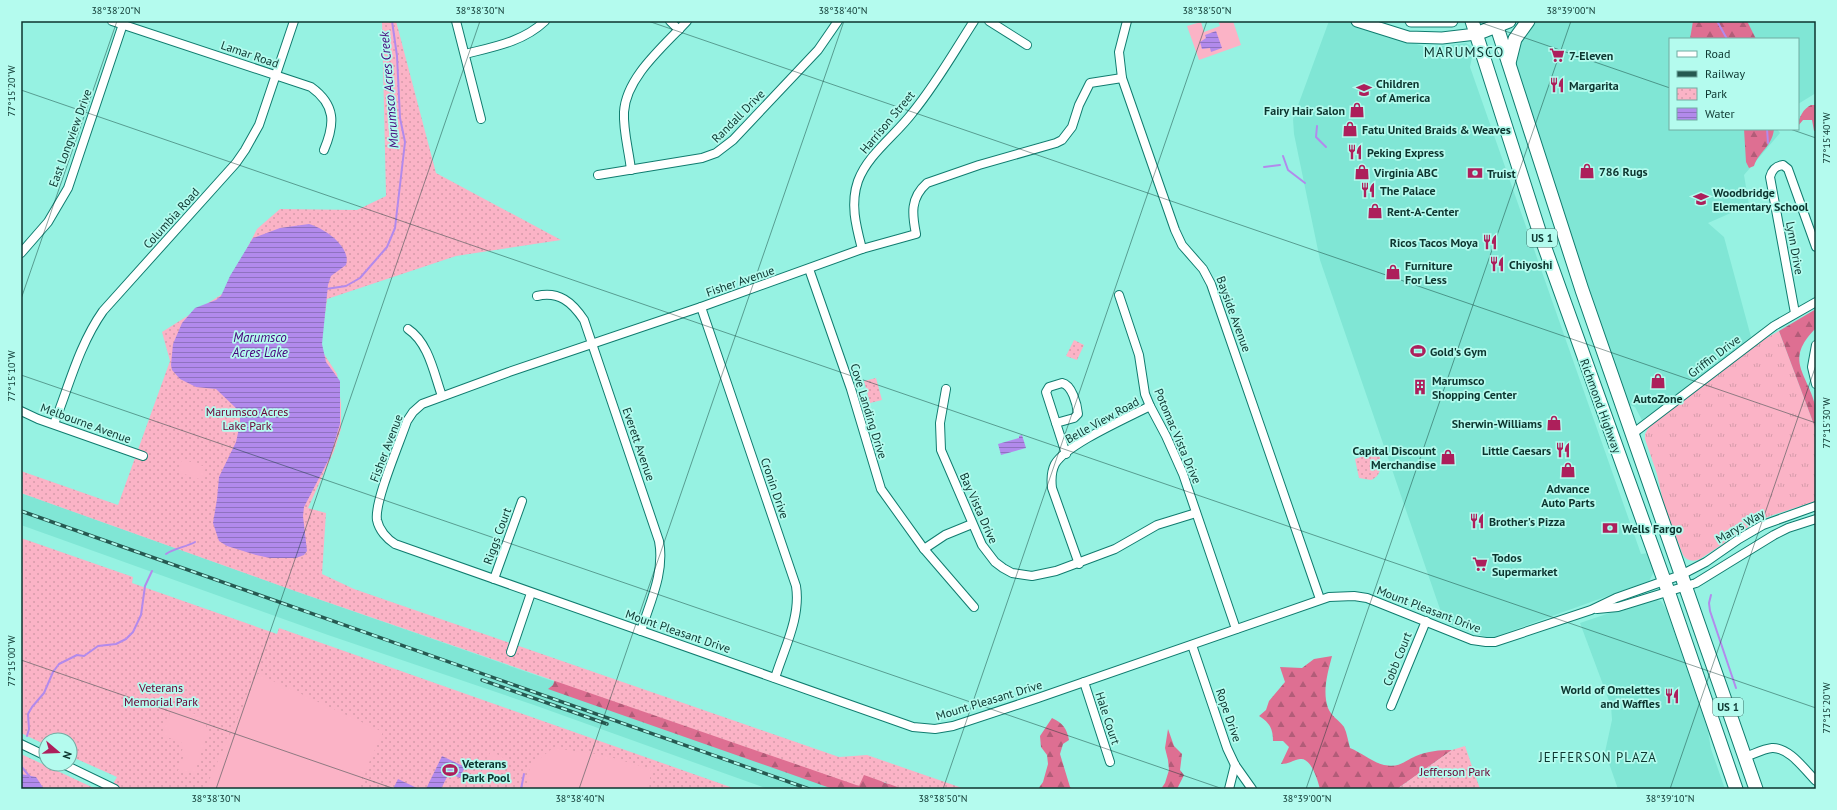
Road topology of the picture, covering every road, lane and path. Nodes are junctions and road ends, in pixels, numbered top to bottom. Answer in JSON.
{"nodes":[{"id":1,"x":112,"y":21,"type":"edge"},
{"id":2,"x":294,"y":21,"type":"edge"},
{"id":3,"x":456,"y":21,"type":"edge"},
{"id":4,"x":545,"y":21,"type":"edge"},
{"id":5,"x":670,"y":21,"type":"edge"},
{"id":6,"x":687,"y":21,"type":"edge"},
{"id":7,"x":838,"y":21,"type":"edge"},
{"id":8,"x":974,"y":21,"type":"edge"},
{"id":9,"x":989,"y":21,"type":"edge"},
{"id":10,"x":1127,"y":21,"type":"edge"},
{"id":11,"x":1357,"y":21,"type":"edge"},
{"id":12,"x":1411,"y":21,"type":"edge"},
{"id":13,"x":1452,"y":21,"type":"edge"},
{"id":14,"x":1509,"y":21,"type":"edge"},
{"id":15,"x":1528,"y":21,"type":"edge"},
{"id":16,"x":1439,"y":22,"type":"junction"},
{"id":17,"x":123,"y":23,"type":"edge"},
{"id":18,"x":1496,"y":24,"type":"edge"},
{"id":19,"x":1474,"y":27,"type":"edge"},
{"id":20,"x":679,"y":30,"type":"junction"},
{"id":21,"x":1408,"y":37,"type":"junction"},
{"id":22,"x":1028,"y":45,"type":"dead end"},
{"id":23,"x":465,"y":54,"type":"junction"},
{"id":24,"x":1509,"y":65,"type":"junction"},
{"id":25,"x":276,"y":75,"type":"junction"},
{"id":26,"x":1122,"y":78,"type":"junction"},
{"id":27,"x":481,"y":119,"type":"dead end"},
{"id":28,"x":324,"y":150,"type":"dead end"},
{"id":29,"x":631,"y":170,"type":"junction"},
{"id":30,"x":598,"y":175,"type":"dead end"},
{"id":31,"x":1816,"y":247,"type":"edge"},
{"id":32,"x":862,"y":249,"type":"junction"},
{"id":33,"x":21,"y":253,"type":"edge"},
{"id":34,"x":809,"y":269,"type":"junction"},
{"id":35,"x":1119,"y":295,"type":"dead end"},
{"id":36,"x":537,"y":296,"type":"dead end"},
{"id":37,"x":1816,"y":302,"type":"edge"},
{"id":38,"x":701,"y":307,"type":"junction"},
{"id":39,"x":1795,"y":312,"type":"junction"},
{"id":40,"x":408,"y":329,"type":"dead end"},
{"id":41,"x":592,"y":344,"type":"junction"},
{"id":42,"x":1816,"y":345,"type":"edge"},
{"id":43,"x":1816,"y":384,"type":"edge"},
{"id":44,"x":946,"y":389,"type":"dead end"},
{"id":45,"x":442,"y":396,"type":"junction"},
{"id":46,"x":1150,"y":406,"type":"junction"},
{"id":47,"x":21,"y":411,"type":"edge"},
{"id":48,"x":1056,"y":423,"type":"junction"},
{"id":49,"x":54,"y":424,"type":"junction"},
{"id":50,"x":1631,"y":435,"type":"junction"},
{"id":51,"x":1066,"y":454,"type":"junction"},
{"id":52,"x":143,"y":456,"type":"dead end"},
{"id":53,"x":522,"y":501,"type":"dead end"},
{"id":54,"x":1816,"y":506,"type":"edge"},
{"id":55,"x":1196,"y":513,"type":"junction"},
{"id":56,"x":1816,"y":519,"type":"edge"},
{"id":57,"x":972,"y":524,"type":"junction"},
{"id":58,"x":379,"y":527,"type":"joint"},
{"id":59,"x":924,"y":549,"type":"junction"},
{"id":60,"x":1079,"y":564,"type":"junction"},
{"id":61,"x":494,"y":579,"type":"junction"},
{"id":62,"x":1683,"y":581,"type":"junction"},
{"id":63,"x":1666,"y":586,"type":"junction"},
{"id":64,"x":531,"y":593,"type":"junction"},
{"id":65,"x":1320,"y":599,"type":"junction"},
{"id":66,"x":974,"y":607,"type":"dead end"},
{"id":67,"x":1426,"y":621,"type":"junction"},
{"id":68,"x":1236,"y":629,"type":"junction"},
{"id":69,"x":640,"y":631,"type":"junction"},
{"id":70,"x":1192,"y":645,"type":"junction"},
{"id":71,"x":511,"y":652,"type":"dead end"},
{"id":72,"x":774,"y":678,"type":"junction"},
{"id":73,"x":1084,"y":682,"type":"junction"},
{"id":74,"x":1391,"y":706,"type":"dead end"},
{"id":75,"x":21,"y":744,"type":"edge"},
{"id":76,"x":38,"y":752,"type":"edge"},
{"id":77,"x":1745,"y":757,"type":"junction"},
{"id":78,"x":1110,"y":762,"type":"dead end"},
{"id":79,"x":1235,"y":765,"type":"junction"},
{"id":80,"x":78,"y":771,"type":"edge"},
{"id":81,"x":1816,"y":781,"type":"edge"},
{"id":82,"x":115,"y":789,"type":"edge"},
{"id":83,"x":1229,"y":789,"type":"edge"},
{"id":84,"x":1252,"y":789,"type":"edge"},
{"id":85,"x":1736,"y":789,"type":"edge"},
{"id":86,"x":1756,"y":789,"type":"edge"}],
"edges":[{"from":1,"to":17,"type":"street","name":"Lamar Road"},
{"from":2,"to":25,"type":"street","name":"Columbia Road"},
{"from":3,"to":23,"type":"street"},
{"from":4,"to":23,"type":"street"},
{"from":5,"to":20,"type":"street"},
{"from":6,"to":20,"type":"street"},
{"from":7,"to":29,"type":"street","name":"Randall Drive"},
{"from":8,"to":32,"type":"street","name":"Harrison Street"},
{"from":9,"to":22,"type":"street"},
{"from":10,"to":26,"type":"street","name":"Bayside Avenue"},
{"from":11,"to":21,"type":"street"},
{"from":12,"to":16,"type":"street"},
{"from":13,"to":16,"type":"street"},
{"from":14,"to":18,"type":"main road"},
{"from":15,"to":24,"type":"main road"},
{"from":16,"to":21,"type":"street"},
{"from":17,"to":25,"type":"street","name":"Lamar Road"},
{"from":17,"to":33,"type":"street","name":"East Longview Drive"},
{"from":18,"to":19,"type":"main road"},
{"from":18,"to":24,"type":"main road","name":"Richmond Highway","number":"US 1"},
{"from":19,"to":21,"type":"street"},
{"from":19,"to":63,"type":"main road","name":"Richmond Highway","number":"US 1"},
{"from":20,"to":29,"type":"street"},
{"from":23,"to":27,"type":"street"},
{"from":24,"to":50,"type":"main road","name":"Richmond Highway","number":"US 1"},
{"from":25,"to":28,"type":"street","name":"Lamar Road"},
{"from":25,"to":49,"type":"street","name":"Columbia Road"},
{"from":26,"to":32,"type":"street","name":"Fisher Avenue"},
{"from":26,"to":65,"type":"street","name":"Bayside Avenue"},
{"from":29,"to":30,"type":"street","name":"Randall Drive"},
{"from":31,"to":39,"type":"street","name":"Lynn Drive"},
{"from":32,"to":34,"type":"street","name":"Fisher Avenue"},
{"from":34,"to":38,"type":"street","name":"Fisher Avenue"},
{"from":34,"to":59,"type":"street","name":"Cove Landing Drive"},
{"from":35,"to":46,"type":"street","name":"Potomac Vista Drive"},
{"from":36,"to":41,"type":"street","name":"Everett Avenue"},
{"from":37,"to":39,"type":"street","name":"Griffin Drive"},
{"from":38,"to":41,"type":"street","name":"Fisher Avenue"},
{"from":38,"to":72,"type":"street","name":"Cronin Drive"},
{"from":39,"to":50,"type":"street","name":"Griffin Drive"},
{"from":40,"to":45,"type":"street"},
{"from":41,"to":45,"type":"street","name":"Fisher Avenue"},
{"from":41,"to":69,"type":"street","name":"Everett Avenue"},
{"from":42,"to":43,"type":"street"},
{"from":44,"to":57,"type":"street","name":"Bay Vista Drive"},
{"from":45,"to":58,"type":"street","name":"Fisher Avenue"},
{"from":46,"to":51,"type":"street","name":"Belle View Road"},
{"from":46,"to":55,"type":"street","name":"Potomac Vista Drive"},
{"from":47,"to":49,"type":"street","name":"Melbourne Avenue"},
{"from":48,"to":48,"type":"street"},
{"from":48,"to":51,"type":"street"},
{"from":49,"to":52,"type":"street","name":"Melbourne Avenue"},
{"from":50,"to":62,"type":"main road","name":"Richmond Highway","number":"US 1"},
{"from":51,"to":60,"type":"street","name":"Belle View Road"},
{"from":53,"to":61,"type":"street","name":"Riggs Court"},
{"from":54,"to":62,"type":"street","name":"Marys Way"},
{"from":55,"to":60,"type":"street","name":"Bay Vista Drive"},
{"from":55,"to":68,"type":"street","name":"Potomac Vista Drive"},
{"from":56,"to":62,"type":"street","name":"Marys Way"},
{"from":57,"to":59,"type":"street"},
{"from":57,"to":60,"type":"street","name":"Bay Vista Drive"},
{"from":58,"to":61,"type":"street","name":"Mount Pleasant Drive"},
{"from":59,"to":66,"type":"street","name":"Cove Landing Drive"},
{"from":61,"to":64,"type":"street","name":"Mount Pleasant Drive"},
{"from":62,"to":63,"type":"street","name":"Mount Pleasant Drive"},
{"from":62,"to":63,"type":"street","name":"Mount Pleasant Drive"},
{"from":62,"to":77,"type":"main road","name":"Richmond Highway","number":"US 1"},
{"from":63,"to":67,"type":"street","name":"Mount Pleasant Drive"},
{"from":63,"to":85,"type":"main road","name":"Richmond Highway","number":"US 1"},
{"from":64,"to":69,"type":"street","name":"Mount Pleasant Drive"},
{"from":64,"to":71,"type":"street"},
{"from":65,"to":67,"type":"street","name":"Mount Pleasant Drive"},
{"from":65,"to":68,"type":"street","name":"Mount Pleasant Drive"},
{"from":67,"to":74,"type":"street","name":"Cobb Court"},
{"from":68,"to":70,"type":"street","name":"Mount Pleasant Drive"},
{"from":69,"to":72,"type":"street","name":"Mount Pleasant Drive"},
{"from":70,"to":73,"type":"street","name":"Mount Pleasant Drive"},
{"from":70,"to":79,"type":"street","name":"Rope Drive"},
{"from":72,"to":73,"type":"street","name":"Mount Pleasant Drive"},
{"from":73,"to":78,"type":"street","name":"Hale Court"},
{"from":75,"to":76,"type":"street"},
{"from":77,"to":81,"type":"street"},
{"from":77,"to":86,"type":"main road","name":"Richmond Highway","number":"US 1"},
{"from":79,"to":83,"type":"street"},
{"from":79,"to":84,"type":"street","name":"Rope Drive"},
{"from":80,"to":82,"type":"street"}]}
